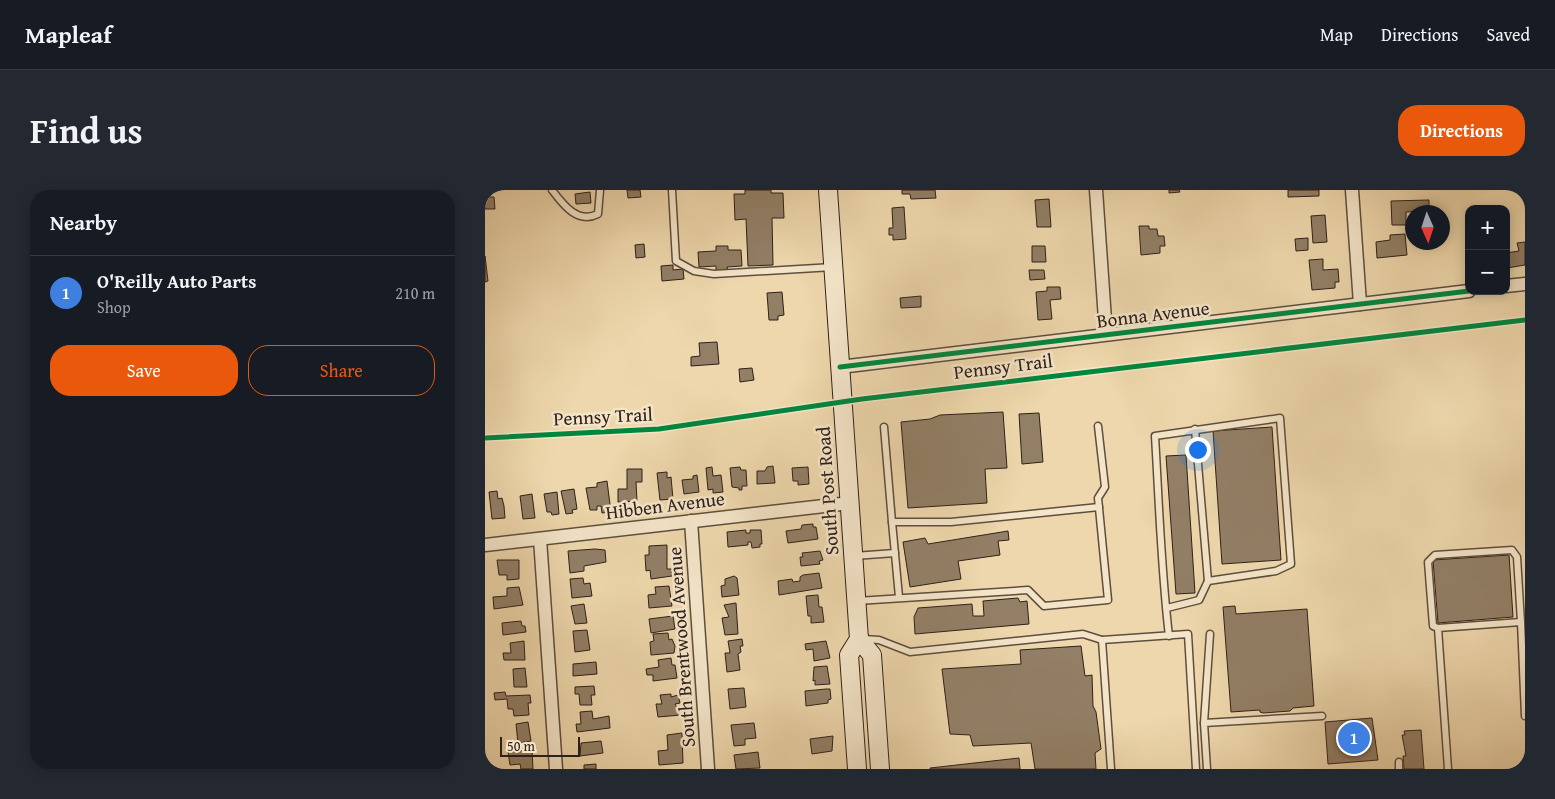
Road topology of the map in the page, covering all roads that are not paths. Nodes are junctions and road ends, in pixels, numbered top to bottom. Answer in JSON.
{"nodes":[{"id":1,"x":552,"y":190,"type":"edge"},
{"id":2,"x":599,"y":190,"type":"edge"},
{"id":3,"x":672,"y":190,"type":"edge"},
{"id":4,"x":828,"y":190,"type":"edge"},
{"id":5,"x":1096,"y":190,"type":"edge"},
{"id":6,"x":1353,"y":190,"type":"edge"},
{"id":7,"x":833,"y":267,"type":"junction"},
{"id":8,"x":1525,"y":284,"type":"edge"},
{"id":9,"x":1510,"y":286,"type":"edge"},
{"id":10,"x":1465,"y":291,"type":"edge"},
{"id":11,"x":1360,"y":304,"type":"junction"},
{"id":12,"x":1106,"y":334,"type":"junction"},
{"id":13,"x":840,"y":367,"type":"junction"},
{"id":14,"x":884,"y":426,"type":"dead end"},
{"id":15,"x":1098,"y":426,"type":"dead end"},
{"id":16,"x":1195,"y":429,"type":"junction"},
{"id":17,"x":849,"y":503,"type":"junction"},
{"id":18,"x":1099,"y":507,"type":"junction"},
{"id":19,"x":691,"y":521,"type":"junction"},
{"id":20,"x":892,"y":522,"type":"junction"},
{"id":21,"x":540,"y":539,"type":"junction"},
{"id":22,"x":485,"y":545,"type":"edge"},
{"id":23,"x":895,"y":553,"type":"junction"},
{"id":24,"x":853,"y":556,"type":"junction"},
{"id":25,"x":1208,"y":581,"type":"junction"},
{"id":26,"x":899,"y":597,"type":"junction"},
{"id":27,"x":856,"y":601,"type":"junction"},
{"id":28,"x":1167,"y":608,"type":"junction"},
{"id":29,"x":1521,"y":622,"type":"junction"},
{"id":30,"x":1438,"y":628,"type":"junction"},
{"id":31,"x":1210,"y":634,"type":"dead end"},
{"id":32,"x":1169,"y":636,"type":"junction"},
{"id":33,"x":859,"y":638,"type":"junction"},
{"id":34,"x":1103,"y":640,"type":"junction"},
{"id":35,"x":853,"y":715,"type":"junction"},
{"id":36,"x":1321,"y":716,"type":"dead end"},
{"id":37,"x":1525,"y":716,"type":"edge"},
{"id":38,"x":1204,"y":723,"type":"junction"},
{"id":39,"x":1399,"y":762,"type":"dead end"},
{"id":40,"x":557,"y":769,"type":"edge"},
{"id":41,"x":709,"y":769,"type":"edge"},
{"id":42,"x":857,"y":769,"type":"edge"},
{"id":43,"x":869,"y":769,"type":"edge"},
{"id":44,"x":880,"y":769,"type":"edge"},
{"id":45,"x":1111,"y":769,"type":"edge"},
{"id":46,"x":1196,"y":769,"type":"edge"},
{"id":47,"x":1207,"y":769,"type":"edge"},
{"id":48,"x":1399,"y":769,"type":"edge"},
{"id":49,"x":1448,"y":769,"type":"edge"}],
"edges":[{"from":1,"to":2,"type":"lane"},
{"from":3,"to":7,"type":"lane"},
{"from":4,"to":7,"type":"main road","name":"South Post Road"},
{"from":5,"to":12,"type":"street"},
{"from":6,"to":11,"type":"street"},
{"from":7,"to":13,"type":"main road","name":"South Post Road"},
{"from":8,"to":9,"type":"street"},
{"from":10,"to":11,"type":"street","name":"Bonna Avenue"},
{"from":11,"to":12,"type":"street","name":"Bonna Avenue"},
{"from":12,"to":13,"type":"street","name":"Bonna Avenue"},
{"from":13,"to":17,"type":"main road","name":"South Post Road"},
{"from":14,"to":20,"type":"lane"},
{"from":15,"to":18,"type":"lane"},
{"from":16,"to":25,"type":"lane"},
{"from":16,"to":25,"type":"lane"},
{"from":16,"to":28,"type":"lane"},
{"from":17,"to":19,"type":"street","name":"Hibben Avenue"},
{"from":17,"to":24,"type":"main road","name":"South Post Road"},
{"from":18,"to":20,"type":"lane"},
{"from":18,"to":26,"type":"lane"},
{"from":19,"to":21,"type":"street","name":"Hibben Avenue"},
{"from":19,"to":41,"type":"street","name":"South Brentwood Avenue"},
{"from":20,"to":23,"type":"lane"},
{"from":21,"to":22,"type":"street","name":"Hibben Avenue"},
{"from":21,"to":40,"type":"street"},
{"from":23,"to":24,"type":"lane"},
{"from":23,"to":26,"type":"lane"},
{"from":24,"to":27,"type":"main road","name":"South Post Road"},
{"from":25,"to":28,"type":"lane"},
{"from":26,"to":27,"type":"lane"},
{"from":27,"to":33,"type":"main road","name":"South Post Road"},
{"from":28,"to":32,"type":"lane"},
{"from":29,"to":30,"type":"lane"},
{"from":29,"to":30,"type":"lane"},
{"from":29,"to":37,"type":"lane"},
{"from":30,"to":49,"type":"lane"},
{"from":31,"to":38,"type":"lane"},
{"from":32,"to":34,"type":"lane"},
{"from":32,"to":46,"type":"lane"},
{"from":33,"to":34,"type":"lane"},
{"from":33,"to":35,"type":"main road","name":"South Post Road"},
{"from":33,"to":44,"type":"main road","name":"South Post Road"},
{"from":34,"to":45,"type":"lane"},
{"from":35,"to":42,"type":"main road","name":"South Post Road"},
{"from":35,"to":43,"type":"main road"},
{"from":36,"to":38,"type":"lane"},
{"from":38,"to":47,"type":"lane"},
{"from":39,"to":48,"type":"lane"}]}
